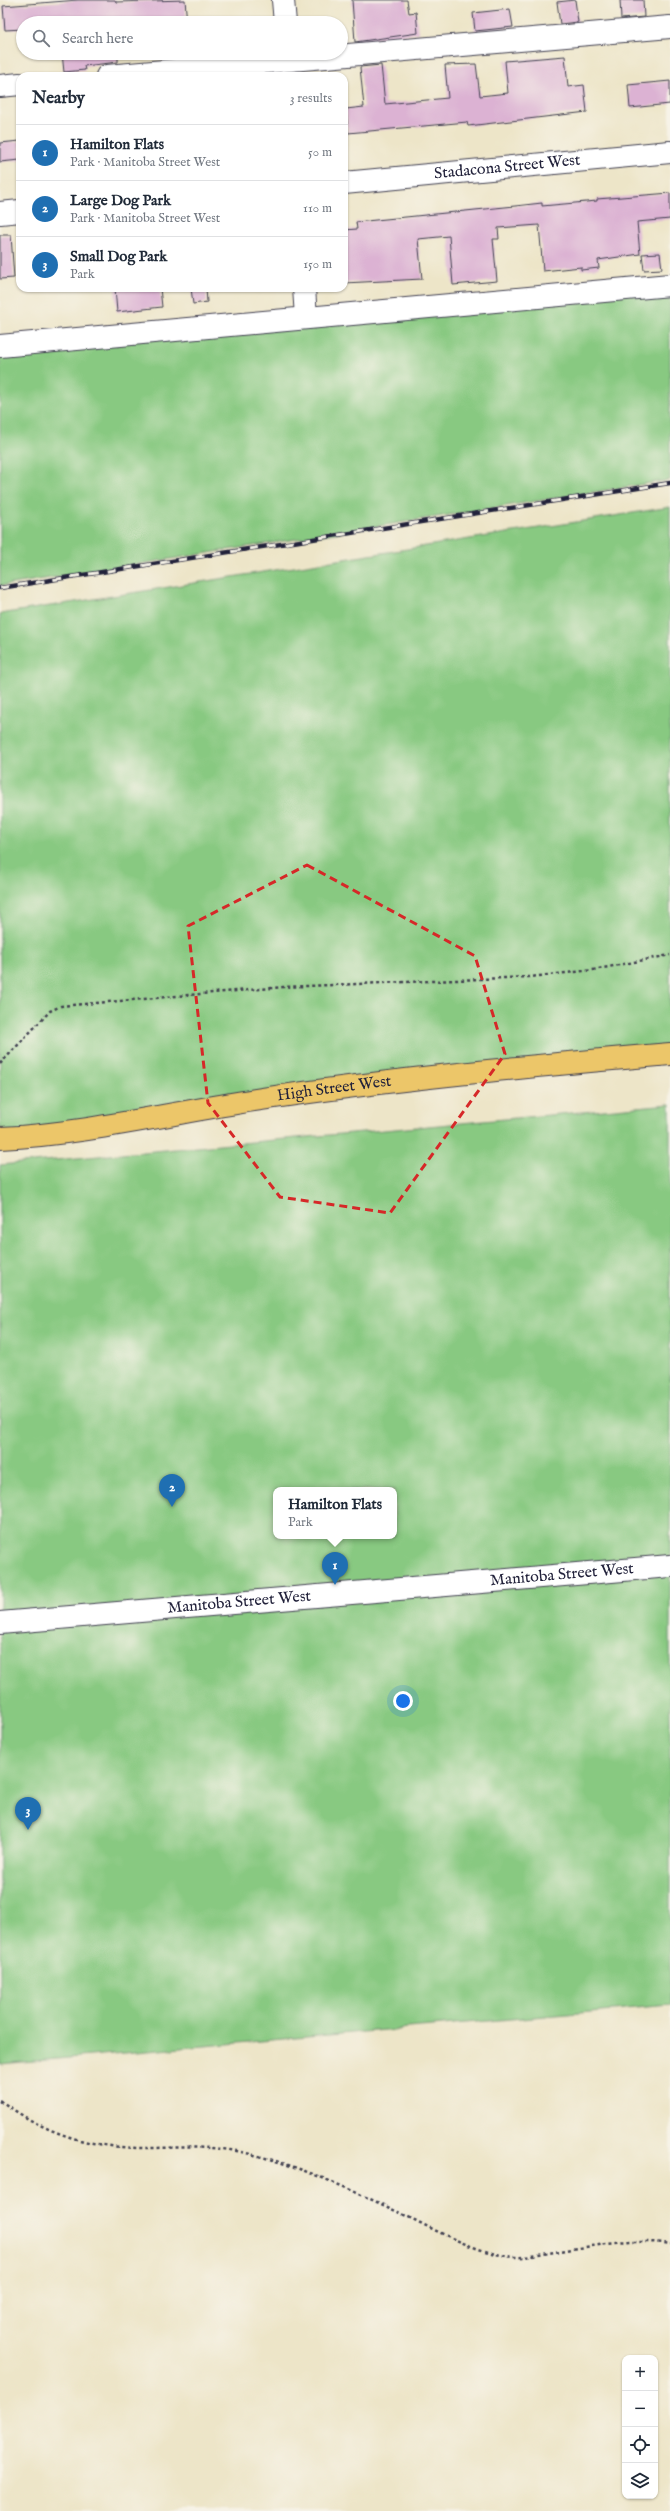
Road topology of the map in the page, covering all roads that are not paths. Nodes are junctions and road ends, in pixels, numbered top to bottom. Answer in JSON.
{"nodes":[{"id":1,"x":283,"y":0,"type":"edge"},
{"id":2,"x":284,"y":16,"type":"edge"},
{"id":3,"x":670,"y":27,"type":"edge"},
{"id":4,"x":348,"y":57,"type":"edge"},
{"id":5,"x":319,"y":60,"type":"edge"},
{"id":6,"x":287,"y":63,"type":"edge"},
{"id":7,"x":162,"y":72,"type":"edge"},
{"id":8,"x":16,"y":84,"type":"edge"},
{"id":9,"x":0,"y":86,"type":"edge"},
{"id":10,"x":670,"y":152,"type":"edge"},
{"id":11,"x":348,"y":183,"type":"edge"},
{"id":12,"x":16,"y":211,"type":"edge"},
{"id":13,"x":0,"y":213,"type":"edge"},
{"id":14,"x":670,"y":284,"type":"edge"},
{"id":15,"x":304,"y":292,"type":"edge"},
{"id":16,"x":306,"y":317,"type":"junction"},
{"id":17,"x":0,"y":346,"type":"edge"},
{"id":18,"x":670,"y":1054,"type":"edge"},
{"id":19,"x":0,"y":1138,"type":"edge"},
{"id":20,"x":670,"y":1566,"type":"edge"},
{"id":21,"x":0,"y":1623,"type":"edge"}],
"edges":[{"from":1,"to":2,"type":"street"},
{"from":3,"to":4,"type":"street"},
{"from":5,"to":6,"type":"street"},
{"from":6,"to":7,"type":"street"},
{"from":8,"to":9,"type":"street"},
{"from":10,"to":11,"type":"street","name":"Stadacona Street West"},
{"from":12,"to":13,"type":"street"},
{"from":14,"to":16,"type":"street"},
{"from":15,"to":16,"type":"street"},
{"from":16,"to":17,"type":"street"},
{"from":18,"to":19,"type":"main road","name":"High Street West"},
{"from":20,"to":21,"type":"street","name":"Manitoba Street West"}]}
